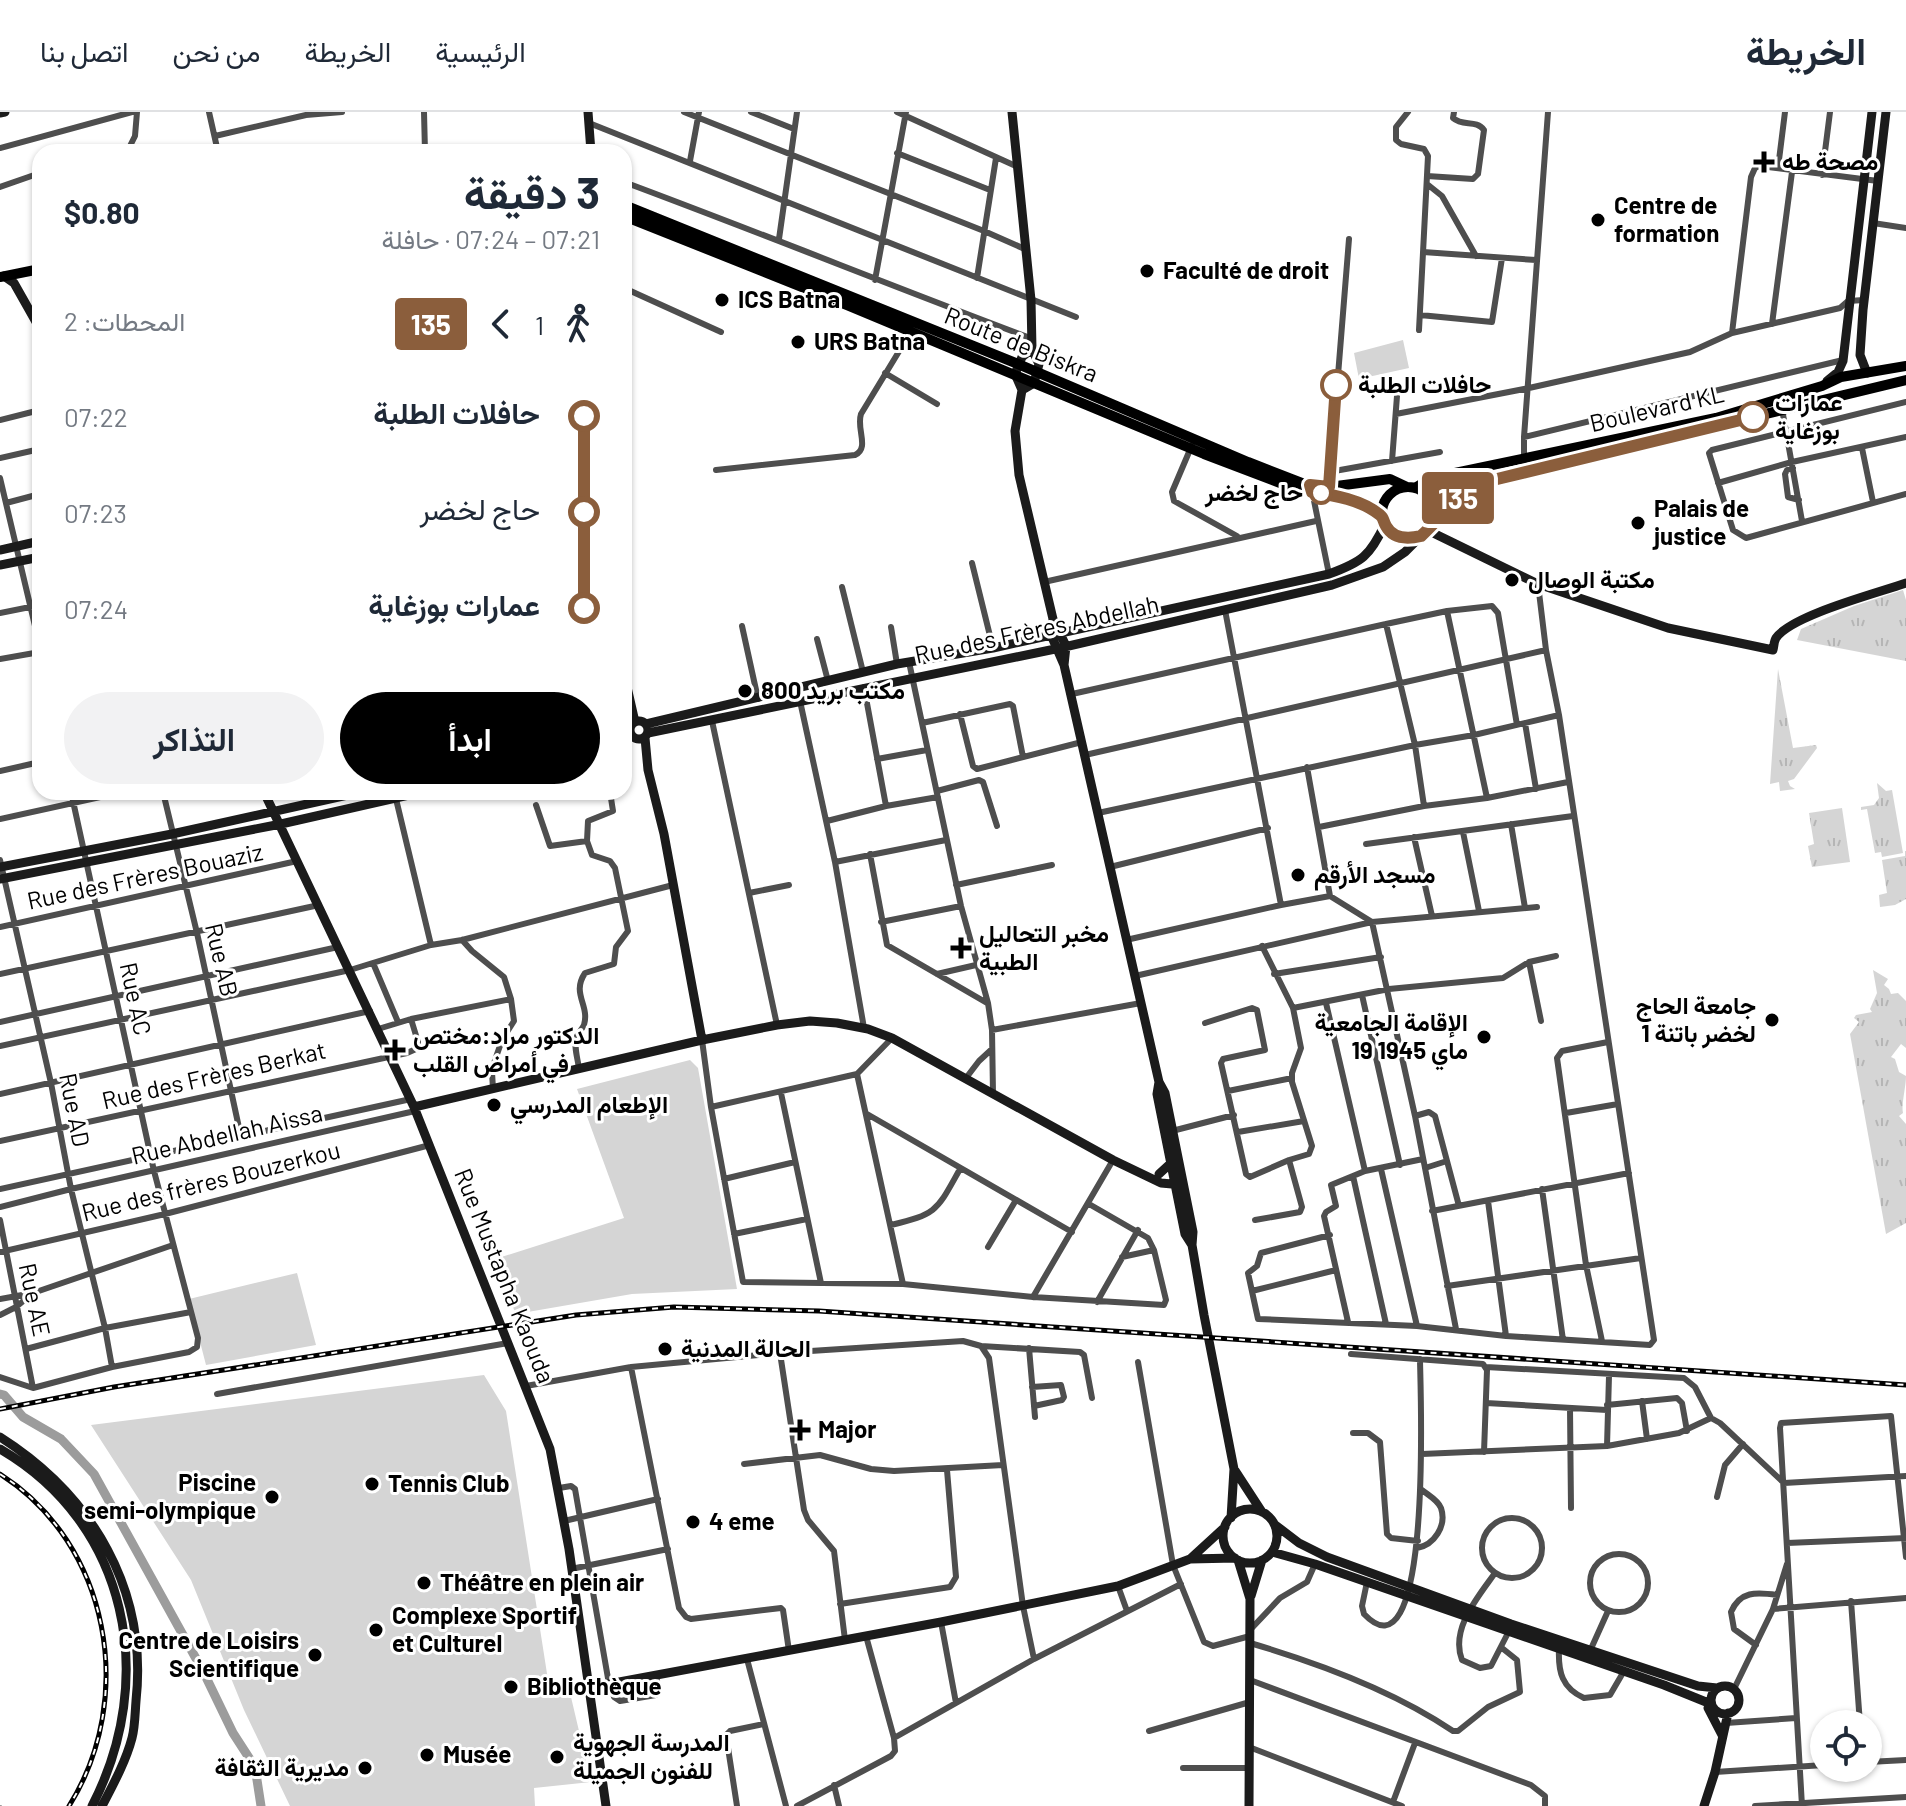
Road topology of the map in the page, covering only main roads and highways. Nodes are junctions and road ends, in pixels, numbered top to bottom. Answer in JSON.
{"nodes":[{"id":1,"x":1872,"y":112,"type":"edge"},
{"id":2,"x":1886,"y":112,"type":"edge"},
{"id":3,"x":1010,"y":113,"type":"edge"},
{"id":4,"x":588,"y":117,"type":"edge"},
{"id":5,"x":590,"y":144,"type":"edge"},
{"id":6,"x":1861,"y":195,"type":"junction"},
{"id":7,"x":1876,"y":196,"type":"junction"},
{"id":8,"x":632,"y":208,"type":"edge"},
{"id":9,"x":632,"y":219,"type":"edge"},
{"id":10,"x":32,"y":270,"type":"edge"},
{"id":11,"x":2,"y":276,"type":"edge"},
{"id":12,"x":32,"y":314,"type":"edge"},
{"id":13,"x":913,"y":327,"type":"junction"},
{"id":14,"x":1033,"y":344,"type":"junction"},
{"id":15,"x":1906,"y":366,"type":"edge"},
{"id":16,"x":1842,"y":368,"type":"junction"},
{"id":17,"x":1016,"y":369,"type":"junction"},
{"id":18,"x":1862,"y":374,"type":"junction"},
{"id":19,"x":1036,"y":378,"type":"junction"},
{"id":20,"x":1906,"y":380,"type":"edge"},
{"id":21,"x":1022,"y":390,"type":"junction"},
{"id":22,"x":1855,"y":392,"type":"junction"},
{"id":23,"x":1839,"y":396,"type":"junction"},
{"id":24,"x":1411,"y":487,"type":"junction"},
{"id":25,"x":1311,"y":489,"type":"junction"},
{"id":26,"x":1384,"y":520,"type":"junction"},
{"id":27,"x":1426,"y":531,"type":"junction"},
{"id":28,"x":32,"y":543,"type":"edge"},
{"id":29,"x":0,"y":550,"type":"edge"},
{"id":30,"x":32,"y":559,"type":"edge"},
{"id":31,"x":0,"y":565,"type":"edge"},
{"id":32,"x":1906,"y":583,"type":"edge"},
{"id":33,"x":1053,"y":619,"type":"junction"},
{"id":34,"x":1062,"y":633,"type":"junction"},
{"id":35,"x":1051,"y":635,"type":"junction"},
{"id":36,"x":1066,"y":646,"type":"junction"},
{"id":37,"x":1055,"y":648,"type":"junction"},
{"id":38,"x":1064,"y":665,"type":"junction"},
{"id":39,"x":636,"y":732,"type":"edge"},
{"id":40,"x":268,"y":800,"type":"edge"},
{"id":41,"x":328,"y":800,"type":"edge"},
{"id":42,"x":391,"y":800,"type":"edge"},
{"id":43,"x":274,"y":813,"type":"junction"},
{"id":44,"x":281,"y":824,"type":"junction"},
{"id":45,"x":0,"y":864,"type":"edge"},
{"id":46,"x":2,"y":878,"type":"edge"},
{"id":47,"x":702,"y":1040,"type":"junction"},
{"id":48,"x":413,"y":1105,"type":"junction"},
{"id":49,"x":1168,"y":1132,"type":"junction"},
{"id":50,"x":1171,"y":1163,"type":"junction"},
{"id":51,"x":1160,"y":1178,"type":"junction"},
{"id":52,"x":1179,"y":1180,"type":"junction"},
{"id":53,"x":1179,"y":1200,"type":"junction"},
{"id":54,"x":1192,"y":1245,"type":"junction"},
{"id":55,"x":0,"y":1437,"type":"edge"},
{"id":56,"x":0,"y":1449,"type":"edge"},
{"id":57,"x":1234,"y":1469,"type":"junction"},
{"id":58,"x":1262,"y":1512,"type":"junction"},
{"id":59,"x":1231,"y":1518,"type":"junction"},
{"id":60,"x":1274,"y":1524,"type":"junction"},
{"id":61,"x":1225,"y":1527,"type":"junction"},
{"id":62,"x":1272,"y":1552,"type":"junction"},
{"id":63,"x":1190,"y":1559,"type":"junction"},
{"id":64,"x":1236,"y":1559,"type":"junction"},
{"id":65,"x":1262,"y":1560,"type":"junction"},
{"id":66,"x":1407,"y":1591,"type":"junction"},
{"id":67,"x":1250,"y":1599,"type":"junction"},
{"id":68,"x":1510,"y":1628,"type":"junction"},
{"id":69,"x":1589,"y":1654,"type":"junction"},
{"id":70,"x":587,"y":1688,"type":"junction"},
{"id":71,"x":1717,"y":1688,"type":"junction"},
{"id":72,"x":1701,"y":1699,"type":"junction"},
{"id":73,"x":1711,"y":1704,"type":"junction"},
{"id":74,"x":1727,"y":1718,"type":"junction"},
{"id":75,"x":1722,"y":1735,"type":"junction"},
{"id":76,"x":92,"y":1806,"type":"edge"},
{"id":77,"x":102,"y":1806,"type":"edge"},
{"id":78,"x":606,"y":1806,"type":"edge"},
{"id":79,"x":1249,"y":1806,"type":"edge"},
{"id":80,"x":1704,"y":1806,"type":"edge"}],
"edges":[{"from":1,"to":6,"type":"main road"},
{"from":2,"to":7,"type":"main road"},
{"from":3,"to":14,"type":"main road"},
{"from":4,"to":5,"type":"main road"},
{"from":6,"to":7,"type":"main road"},
{"from":6,"to":16,"type":"main road"},
{"from":7,"to":18,"type":"main road"},
{"from":8,"to":13,"type":"main road","name":"Route de Biskra"},
{"from":9,"to":13,"type":"main road","name":"Route de Biskra"},
{"from":10,"to":11,"type":"main road"},
{"from":11,"to":12,"type":"main road"},
{"from":13,"to":17,"type":"main road","name":"Route de Biskra"},
{"from":14,"to":17,"type":"main road"},
{"from":14,"to":19,"type":"main road"},
{"from":15,"to":18,"type":"main road","name":"Boulevard KL"},
{"from":16,"to":18,"type":"main road","name":"Boulevard KL"},
{"from":16,"to":23,"type":"main road"},
{"from":16,"to":24,"type":"main road","name":"Boulevard KL"},
{"from":17,"to":19,"type":"main road","name":"Route de Biskra"},
{"from":17,"to":21,"type":"main road"},
{"from":18,"to":22,"type":"main road"},
{"from":19,"to":21,"type":"main road"},
{"from":19,"to":25,"type":"main road","name":"Route de Biskra"},
{"from":20,"to":22,"type":"main road","name":"Boulevard KL"},
{"from":21,"to":33,"type":"main road"},
{"from":22,"to":23,"type":"main road","name":"Boulevard KL"},
{"from":23,"to":27,"type":"main road","name":"Boulevard KL"},
{"from":24,"to":25,"type":"main road","name":"Route de Biskra"},
{"from":24,"to":26,"type":"main road"},
{"from":24,"to":27,"type":"main road"},
{"from":25,"to":26,"type":"main road","name":"Route de Biskra"},
{"from":26,"to":27,"type":"main road"},
{"from":26,"to":34,"type":"main road","name":"Rue des Frères Abdellah"},
{"from":27,"to":32,"type":"main road"},
{"from":27,"to":36,"type":"main road","name":"Rue des Frères Abdellah"},
{"from":28,"to":29,"type":"main road"},
{"from":30,"to":31,"type":"main road"},
{"from":33,"to":34,"type":"main road"},
{"from":33,"to":35,"type":"main road"},
{"from":34,"to":35,"type":"main road","name":"Rue des Frères Abdellah"},
{"from":34,"to":36,"type":"main road"},
{"from":35,"to":37,"type":"main road"},
{"from":35,"to":39,"type":"main road","name":"Rue des Frères Abdellah"},
{"from":36,"to":37,"type":"main road","name":"Rue des Frères Abdellah"},
{"from":36,"to":38,"type":"main road"},
{"from":37,"to":38,"type":"main road"},
{"from":37,"to":39,"type":"main road","name":"Rue des Frères Abdellah"},
{"from":38,"to":49,"type":"main road"},
{"from":39,"to":47,"type":"main road"},
{"from":40,"to":43,"type":"main road","name":"Rue Mustapha Kaouda"},
{"from":41,"to":43,"type":"main road"},
{"from":42,"to":44,"type":"main road"},
{"from":43,"to":44,"type":"main road","name":"Rue Mustapha Kaouda"},
{"from":43,"to":45,"type":"main road"},
{"from":44,"to":46,"type":"main road"},
{"from":44,"to":48,"type":"main road","name":"Rue Mustapha Kaouda"},
{"from":47,"to":48,"type":"main road"},
{"from":47,"to":51,"type":"main road"},
{"from":48,"to":70,"type":"main road","name":"Rue Mustapha Kaouda"},
{"from":49,"to":50,"type":"main road"},
{"from":49,"to":52,"type":"main road"},
{"from":50,"to":51,"type":"main road"},
{"from":50,"to":52,"type":"main road"},
{"from":51,"to":52,"type":"main road"},
{"from":51,"to":53,"type":"main road"},
{"from":52,"to":53,"type":"main road"},
{"from":52,"to":54,"type":"main road"},
{"from":53,"to":54,"type":"main road"},
{"from":54,"to":57,"type":"main road"},
{"from":55,"to":77,"type":"main road"},
{"from":56,"to":76,"type":"main road"},
{"from":57,"to":58,"type":"main road"},
{"from":57,"to":59,"type":"main road"},
{"from":58,"to":59,"type":"main road"},
{"from":58,"to":60,"type":"main road"},
{"from":59,"to":61,"type":"main road"},
{"from":60,"to":62,"type":"main road"},
{"from":60,"to":66,"type":"main road"},
{"from":61,"to":63,"type":"main road"},
{"from":61,"to":64,"type":"main road"},
{"from":62,"to":65,"type":"main road"},
{"from":62,"to":66,"type":"main road"},
{"from":63,"to":64,"type":"main road"},
{"from":63,"to":70,"type":"main road"},
{"from":64,"to":65,"type":"main road"},
{"from":64,"to":67,"type":"main road"},
{"from":65,"to":67,"type":"main road"},
{"from":66,"to":68,"type":"main road"},
{"from":67,"to":79,"type":"main road"},
{"from":68,"to":69,"type":"main road"},
{"from":68,"to":69,"type":"main road"},
{"from":69,"to":71,"type":"main road"},
{"from":69,"to":72,"type":"main road"},
{"from":70,"to":78,"type":"main road","name":"Rue Mustapha Kaouda"},
{"from":71,"to":73,"type":"main road"},
{"from":71,"to":74,"type":"main road"},
{"from":72,"to":73,"type":"main road"},
{"from":72,"to":75,"type":"main road"},
{"from":73,"to":74,"type":"main road"},
{"from":74,"to":75,"type":"main road"},
{"from":75,"to":80,"type":"main road"}]}
